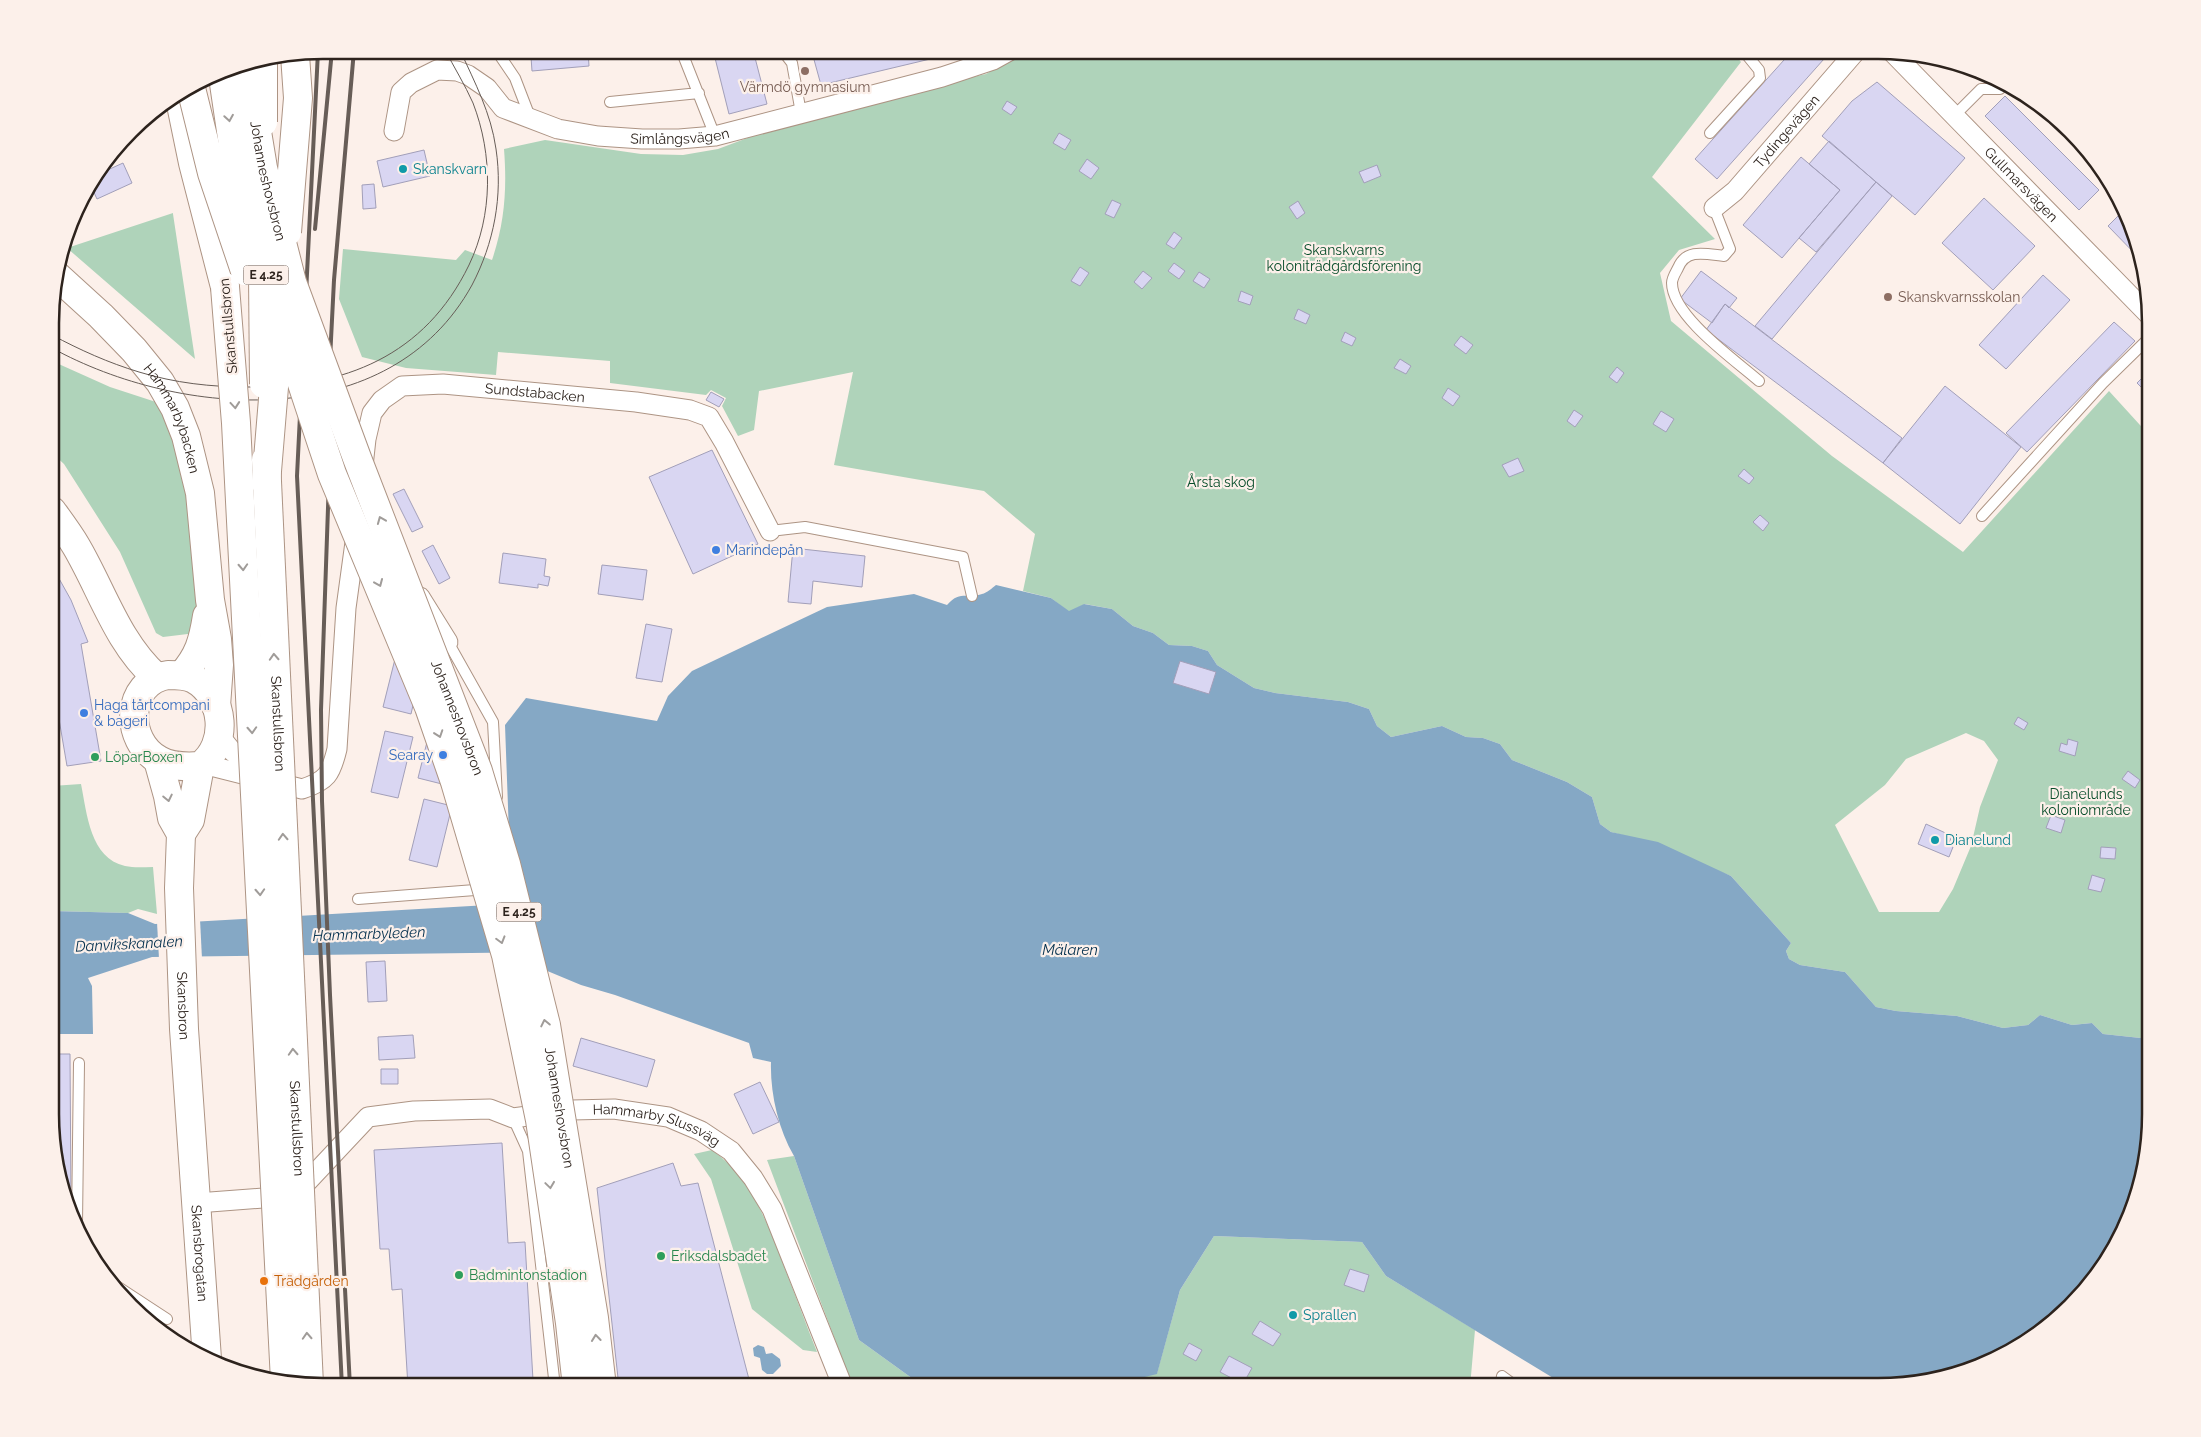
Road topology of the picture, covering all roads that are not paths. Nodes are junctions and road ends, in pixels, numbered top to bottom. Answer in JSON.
{"nodes":[{"id":1,"x":502,"y":59,"type":"edge"},
{"id":2,"x":685,"y":59,"type":"edge"},
{"id":3,"x":789,"y":59,"type":"edge"},
{"id":4,"x":995,"y":59,"type":"edge"},
{"id":5,"x":1750,"y":59,"type":"edge"},
{"id":6,"x":1849,"y":59,"type":"edge"},
{"id":7,"x":1899,"y":59,"type":"edge"},
{"id":8,"x":295,"y":60,"type":"edge"},
{"id":9,"x":282,"y":62,"type":"edge"},
{"id":10,"x":263,"y":66,"type":"edge"},
{"id":11,"x":247,"y":70,"type":"edge"},
{"id":12,"x":223,"y":79,"type":"edge"},
{"id":13,"x":203,"y":88,"type":"edge"},
{"id":14,"x":2000,"y":89,"type":"dead end"},
{"id":15,"x":192,"y":93,"type":"edge"},
{"id":16,"x":699,"y":94,"type":"junction"},
{"id":17,"x":180,"y":101,"type":"edge"},
{"id":18,"x":610,"y":102,"type":"dead end"},
{"id":19,"x":801,"y":113,"type":"junction"},
{"id":20,"x":1955,"y":115,"type":"junction"},
{"id":21,"x":530,"y":117,"type":"junction"},
{"id":22,"x":394,"y":131,"type":"dead end"},
{"id":23,"x":1710,"y":133,"type":"dead end"},
{"id":24,"x":715,"y":136,"type":"junction"},
{"id":25,"x":1714,"y":208,"type":"joint"},
{"id":26,"x":62,"y":281,"type":"edge"},
{"id":27,"x":225,"y":287,"type":"junction"},
{"id":28,"x":2142,"y":308,"type":"edge"},
{"id":29,"x":2142,"y":345,"type":"edge"},
{"id":30,"x":1759,"y":381,"type":"dead end"},
{"id":31,"x":357,"y":458,"type":"junction"},
{"id":32,"x":332,"y":474,"type":"junction"},
{"id":33,"x":266,"y":483,"type":"junction"},
{"id":34,"x":1982,"y":516,"type":"dead end"},
{"id":35,"x":59,"y":521,"type":"edge"},
{"id":36,"x":770,"y":531,"type":"joint"},
{"id":37,"x":355,"y":545,"type":"junction"},
{"id":38,"x":972,"y":596,"type":"dead end"},
{"id":39,"x":210,"y":600,"type":"junction"},
{"id":40,"x":121,"y":634,"type":"junction"},
{"id":41,"x":448,"y":642,"type":"joint"},
{"id":42,"x":169,"y":676,"type":"junction"},
{"id":43,"x":136,"y":700,"type":"junction"},
{"id":44,"x":216,"y":706,"type":"junction"},
{"id":45,"x":219,"y":735,"type":"junction"},
{"id":46,"x":158,"y":760,"type":"junction"},
{"id":47,"x":202,"y":765,"type":"junction"},
{"id":48,"x":264,"y":779,"type":"junction"},
{"id":49,"x":181,"y":834,"type":"junction"},
{"id":50,"x":358,"y":899,"type":"dead end"},
{"id":51,"x":79,"y":1063,"type":"dead end"},
{"id":52,"x":513,"y":1118,"type":"junction"},
{"id":53,"x":193,"y":1146,"type":"joint"},
{"id":54,"x":197,"y":1203,"type":"junction"},
{"id":55,"x":77,"y":1210,"type":"edge"},
{"id":56,"x":131,"y":1295,"type":"edge"},
{"id":57,"x":167,"y":1319,"type":"dead end"},
{"id":58,"x":206,"y":1351,"type":"edge"},
{"id":59,"x":284,"y":1375,"type":"edge"},
{"id":60,"x":309,"y":1378,"type":"edge"},
{"id":61,"x":554,"y":1378,"type":"edge"},
{"id":62,"x":576,"y":1378,"type":"edge"},
{"id":63,"x":601,"y":1378,"type":"edge"},
{"id":64,"x":838,"y":1378,"type":"edge"}],
"edges":[{"from":1,"to":21,"type":"lane"},
{"from":2,"to":16,"type":"lane"},
{"from":3,"to":19,"type":"lane"},
{"from":4,"to":19,"type":"street","name":"Simlångsvägen"},
{"from":5,"to":23,"type":"lane"},
{"from":6,"to":25,"type":"street","name":"Tydingevägen"},
{"from":7,"to":20,"type":"street","name":"Gullmarsvägen"},
{"from":8,"to":33,"type":"main road","bridge":true},
{"from":9,"to":31,"type":"main road","bridge":true},
{"from":10,"to":33,"type":"main road","name":"Skanstullsbron","bridge":true},
{"from":11,"to":31,"type":"main road","name":"Johanneshovsbron","number":"E 4.25","bridge":true},
{"from":12,"to":32,"type":"main road","name":"Johanneshovsbron","number":"E 4.25","one_way":true,"bridge":true},
{"from":13,"to":27,"type":"main road","name":"Skanstullsbron","bridge":true},
{"from":14,"to":20,"type":"lane"},
{"from":15,"to":32,"type":"main road","bridge":true},
{"from":16,"to":18,"type":"lane"},
{"from":16,"to":24,"type":"lane"},
{"from":17,"to":27,"type":"main road"},
{"from":19,"to":24,"type":"street","name":"Simlångsvägen"},
{"from":20,"to":28,"type":"street","name":"Gullmarsvägen"},
{"from":21,"to":22,"type":"street","name":"Simlångsvägen"},
{"from":21,"to":24,"type":"street","name":"Simlångsvägen"},
{"from":25,"to":30,"type":"lane"},
{"from":26,"to":39,"type":"main road","name":"Hammarbybacken"},
{"from":27,"to":59,"type":"main road","name":"Skanstullsbron","one_way":true,"bridge":true},
{"from":29,"to":34,"type":"lane"},
{"from":63,"to":31,"type":"main road","name":"Johanneshovsbron","number":"E 4.25","one_way":true,"bridge":true},
{"from":32,"to":62,"type":"main road","name":"Johanneshovsbron","number":"E 4.25","one_way":true,"bridge":true},
{"from":60,"to":33,"type":"main road","name":"Skanstullsbron","one_way":true,"bridge":true},
{"from":35,"to":40,"type":"main road"},
{"from":36,"to":37,"type":"street","name":"Sundstabacken"},
{"from":36,"to":38,"type":"lane"},
{"from":37,"to":41,"type":"street"},
{"from":37,"to":48,"type":"street","name":"Sundstabacken"},
{"from":39,"to":42,"type":"main road","name":"Hammarbybacken"},
{"from":39,"to":44,"type":"main road","name":"Hammarbybacken"},
{"from":40,"to":42,"type":"main road"},
{"from":40,"to":43,"type":"main road"},
{"from":41,"to":50,"type":"lane"},
{"from":42,"to":43,"type":"main road"},
{"from":42,"to":44,"type":"main road"},
{"from":43,"to":46,"type":"main road"},
{"from":44,"to":45,"type":"main road"},
{"from":45,"to":47,"type":"main road"},
{"from":45,"to":48,"type":"street","name":"Sundstabacken"},
{"from":46,"to":47,"type":"main road"},
{"from":46,"to":49,"type":"main road","name":"Skansbron","one_way":true},
{"from":47,"to":48,"type":"street","name":"Sundstabacken"},
{"from":47,"to":49,"type":"main road","name":"Skansbron"},
{"from":49,"to":53,"type":"main road","name":"Skansbron"},
{"from":51,"to":55,"type":"lane"},
{"from":52,"to":54,"type":"street","name":"Hammarby Slussväg"},
{"from":52,"to":61,"type":"lane"},
{"from":52,"to":64,"type":"street","name":"Hammarby Slussväg"},
{"from":53,"to":54,"type":"main road","name":"Skansbrogatan"},
{"from":54,"to":58,"type":"main road","name":"Skansbrogatan"},
{"from":56,"to":57,"type":"lane"}]}
